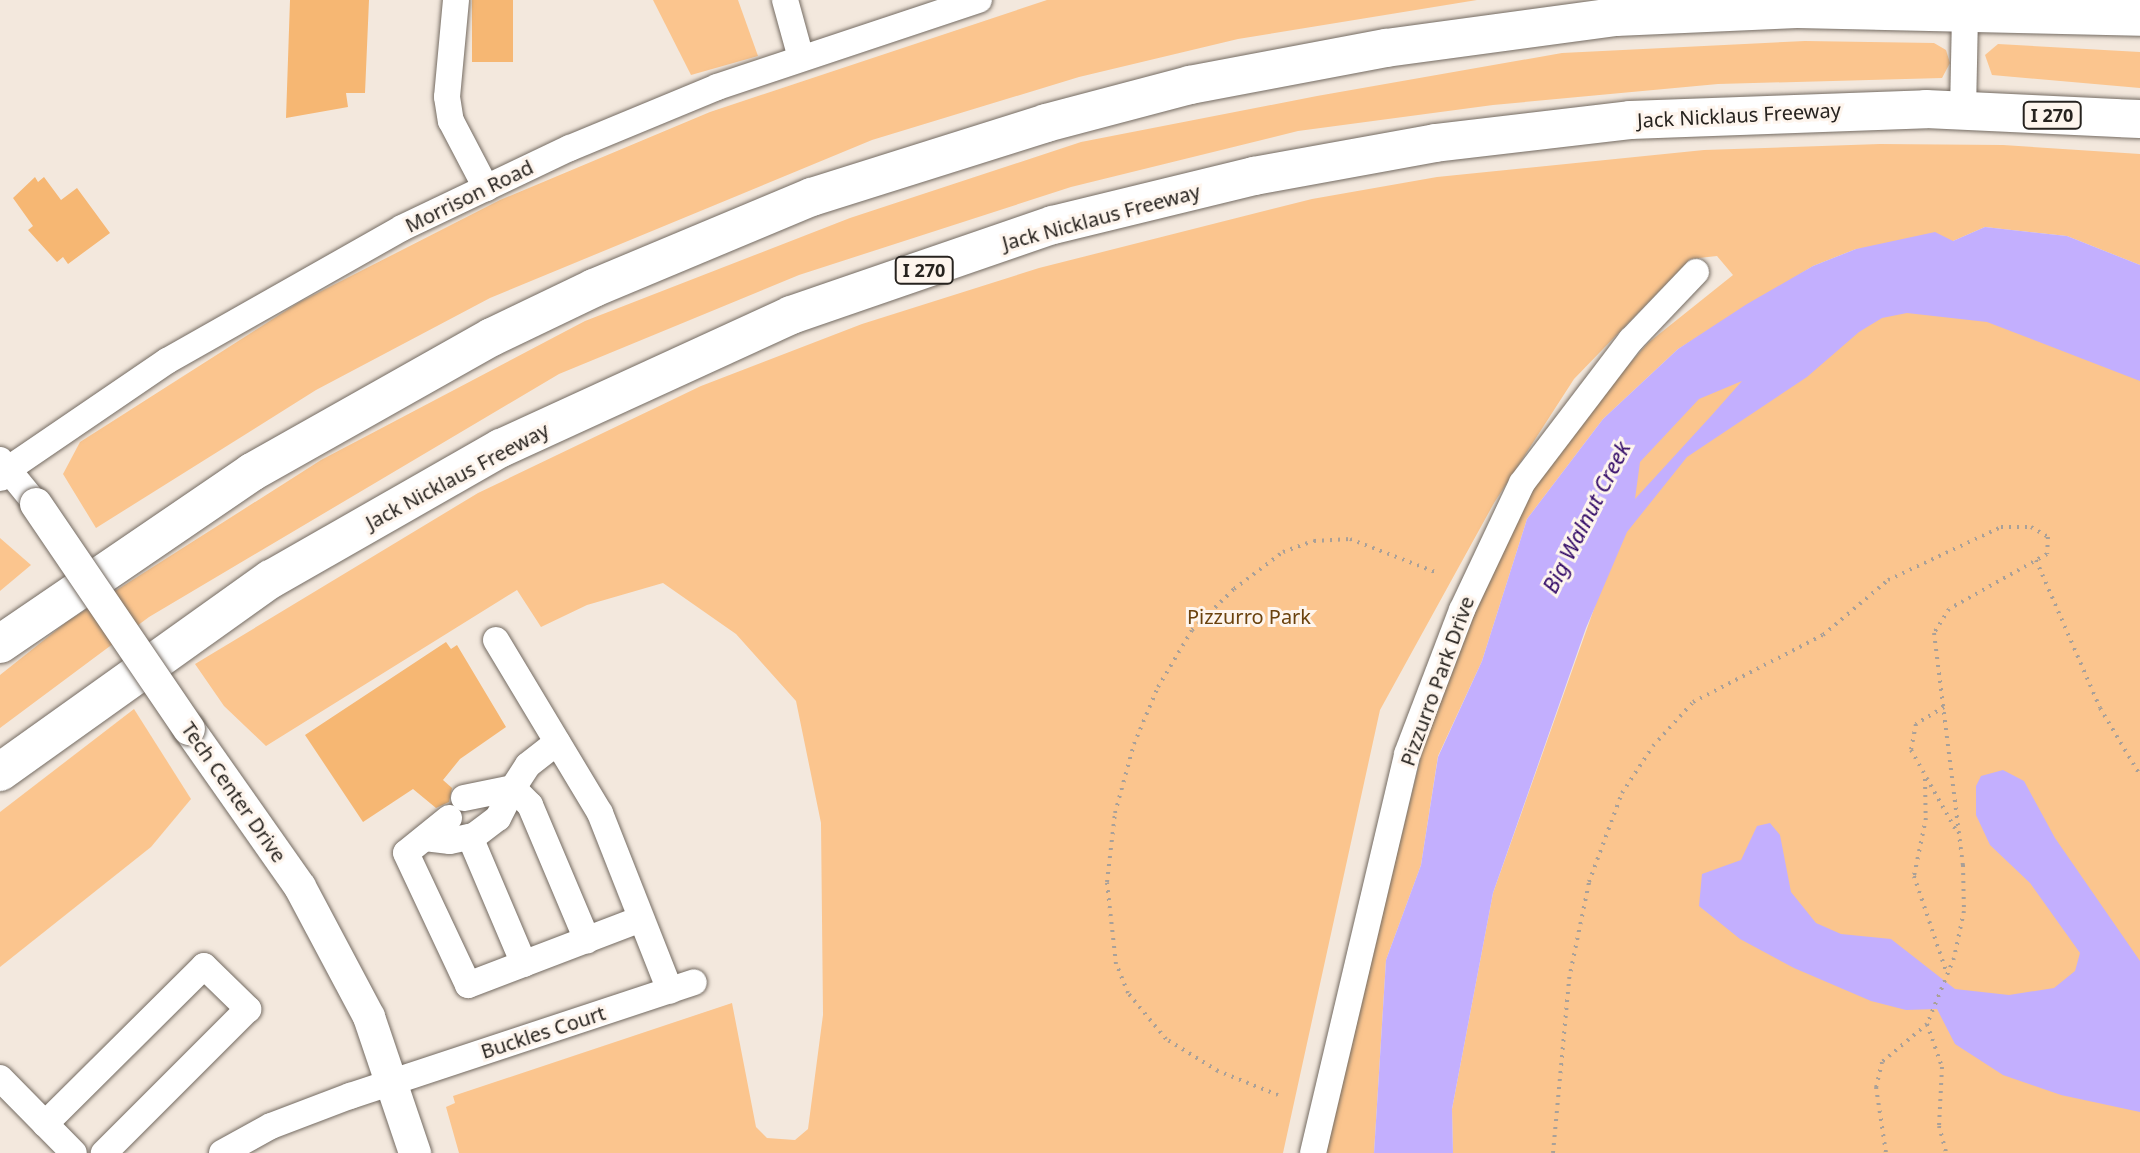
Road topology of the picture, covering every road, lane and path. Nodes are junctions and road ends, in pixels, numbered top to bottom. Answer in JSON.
{"nodes":[{"id":1,"x":456,"y":0,"type":"edge"},
{"id":2,"x":785,"y":0,"type":"edge"},
{"id":3,"x":979,"y":0,"type":"edge"},
{"id":4,"x":1965,"y":12,"type":"junction"},
{"id":5,"x":2140,"y":17,"type":"edge"},
{"id":6,"x":801,"y":58,"type":"junction"},
{"id":7,"x":1963,"y":111,"type":"junction"},
{"id":8,"x":2140,"y":119,"type":"edge"},
{"id":9,"x":486,"y":188,"type":"junction"},
{"id":10,"x":1696,"y":272,"type":"dead end"},
{"id":11,"x":2,"y":468,"type":"edge"},
{"id":12,"x":36,"y":504,"type":"joint"},
{"id":13,"x":2036,"y":560,"type":"junction"},
{"id":14,"x":1435,"y":572,"type":"dead end"},
{"id":15,"x":496,"y":640,"type":"dead end"},
{"id":16,"x":0,"y":644,"type":"edge"},
{"id":17,"x":1944,"y":707,"type":"junction"},
{"id":18,"x":557,"y":742,"type":"junction"},
{"id":19,"x":0,"y":772,"type":"edge"},
{"id":20,"x":2140,"y":775,"type":"edge"},
{"id":21,"x":1925,"y":779,"type":"junction"},
{"id":22,"x":513,"y":788,"type":"junction"},
{"id":23,"x":1959,"y":836,"type":"junction"},
{"id":24,"x":470,"y":837,"type":"junction"},
{"id":25,"x":425,"y":838,"type":"junction"},
{"id":26,"x":641,"y":919,"type":"junction"},
{"id":27,"x":587,"y":940,"type":"junction"},
{"id":28,"x":524,"y":964,"type":"junction"},
{"id":29,"x":1947,"y":976,"type":"junction"},
{"id":30,"x":1927,"y":1024,"type":"junction"},
{"id":31,"x":0,"y":1078,"type":"edge"},
{"id":32,"x":391,"y":1082,"type":"junction"},
{"id":33,"x":1278,"y":1095,"type":"dead end"},
{"id":34,"x":45,"y":1124,"type":"junction"},
{"id":35,"x":74,"y":1153,"type":"edge"},
{"id":36,"x":104,"y":1153,"type":"edge"},
{"id":37,"x":222,"y":1153,"type":"edge"},
{"id":38,"x":415,"y":1153,"type":"edge"},
{"id":39,"x":1313,"y":1153,"type":"edge"},
{"id":40,"x":1553,"y":1153,"type":"edge"},
{"id":41,"x":1886,"y":1153,"type":"edge"},
{"id":42,"x":1946,"y":1153,"type":"edge"}],
"edges":[{"from":1,"to":9,"type":"street"},
{"from":2,"to":6,"type":"street"},
{"from":3,"to":6,"type":"street","name":"Morrison Road"},
{"from":4,"to":5,"type":"highway"},
{"from":4,"to":7,"type":"street"},
{"from":4,"to":16,"type":"highway"},
{"from":6,"to":9,"type":"street","name":"Morrison Road"},
{"from":7,"to":8,"type":"highway","name":"Jack Nicklaus Freeway","number":"I 270"},
{"from":7,"to":19,"type":"highway","name":"Jack Nicklaus Freeway","number":"I 270"},
{"from":9,"to":11,"type":"street","name":"Morrison Road"},
{"from":10,"to":39,"type":"street","name":"Pizzurro Park Drive"},
{"from":11,"to":12,"type":"street","name":"Tech Center Drive"},
{"from":12,"to":32,"type":"main road","name":"Tech Center Drive","bridge":true},
{"from":13,"to":17,"type":"path"},
{"from":13,"to":20,"type":"path"},
{"from":13,"to":40,"type":"path"},
{"from":14,"to":33,"type":"path"},
{"from":15,"to":18,"type":"street"},
{"from":17,"to":21,"type":"path"},
{"from":17,"to":23,"type":"path"},
{"from":18,"to":22,"type":"street"},
{"from":18,"to":26,"type":"street"},
{"from":21,"to":23,"type":"path"},
{"from":21,"to":29,"type":"path"},
{"from":22,"to":24,"type":"street"},
{"from":22,"to":25,"type":"street"},
{"from":22,"to":27,"type":"street"},
{"from":23,"to":29,"type":"path"},
{"from":24,"to":25,"type":"street"},
{"from":24,"to":28,"type":"street"},
{"from":25,"to":28,"type":"street"},
{"from":26,"to":27,"type":"street"},
{"from":26,"to":32,"type":"street","name":"Buckles Court"},
{"from":27,"to":28,"type":"street"},
{"from":29,"to":30,"type":"path"},
{"from":30,"to":41,"type":"path"},
{"from":30,"to":42,"type":"path"},
{"from":31,"to":34,"type":"street"},
{"from":32,"to":37,"type":"street","name":"Buckles Court"},
{"from":32,"to":38,"type":"main road","name":"Tech Center Drive"},
{"from":34,"to":35,"type":"street"},
{"from":34,"to":36,"type":"street"}]}
